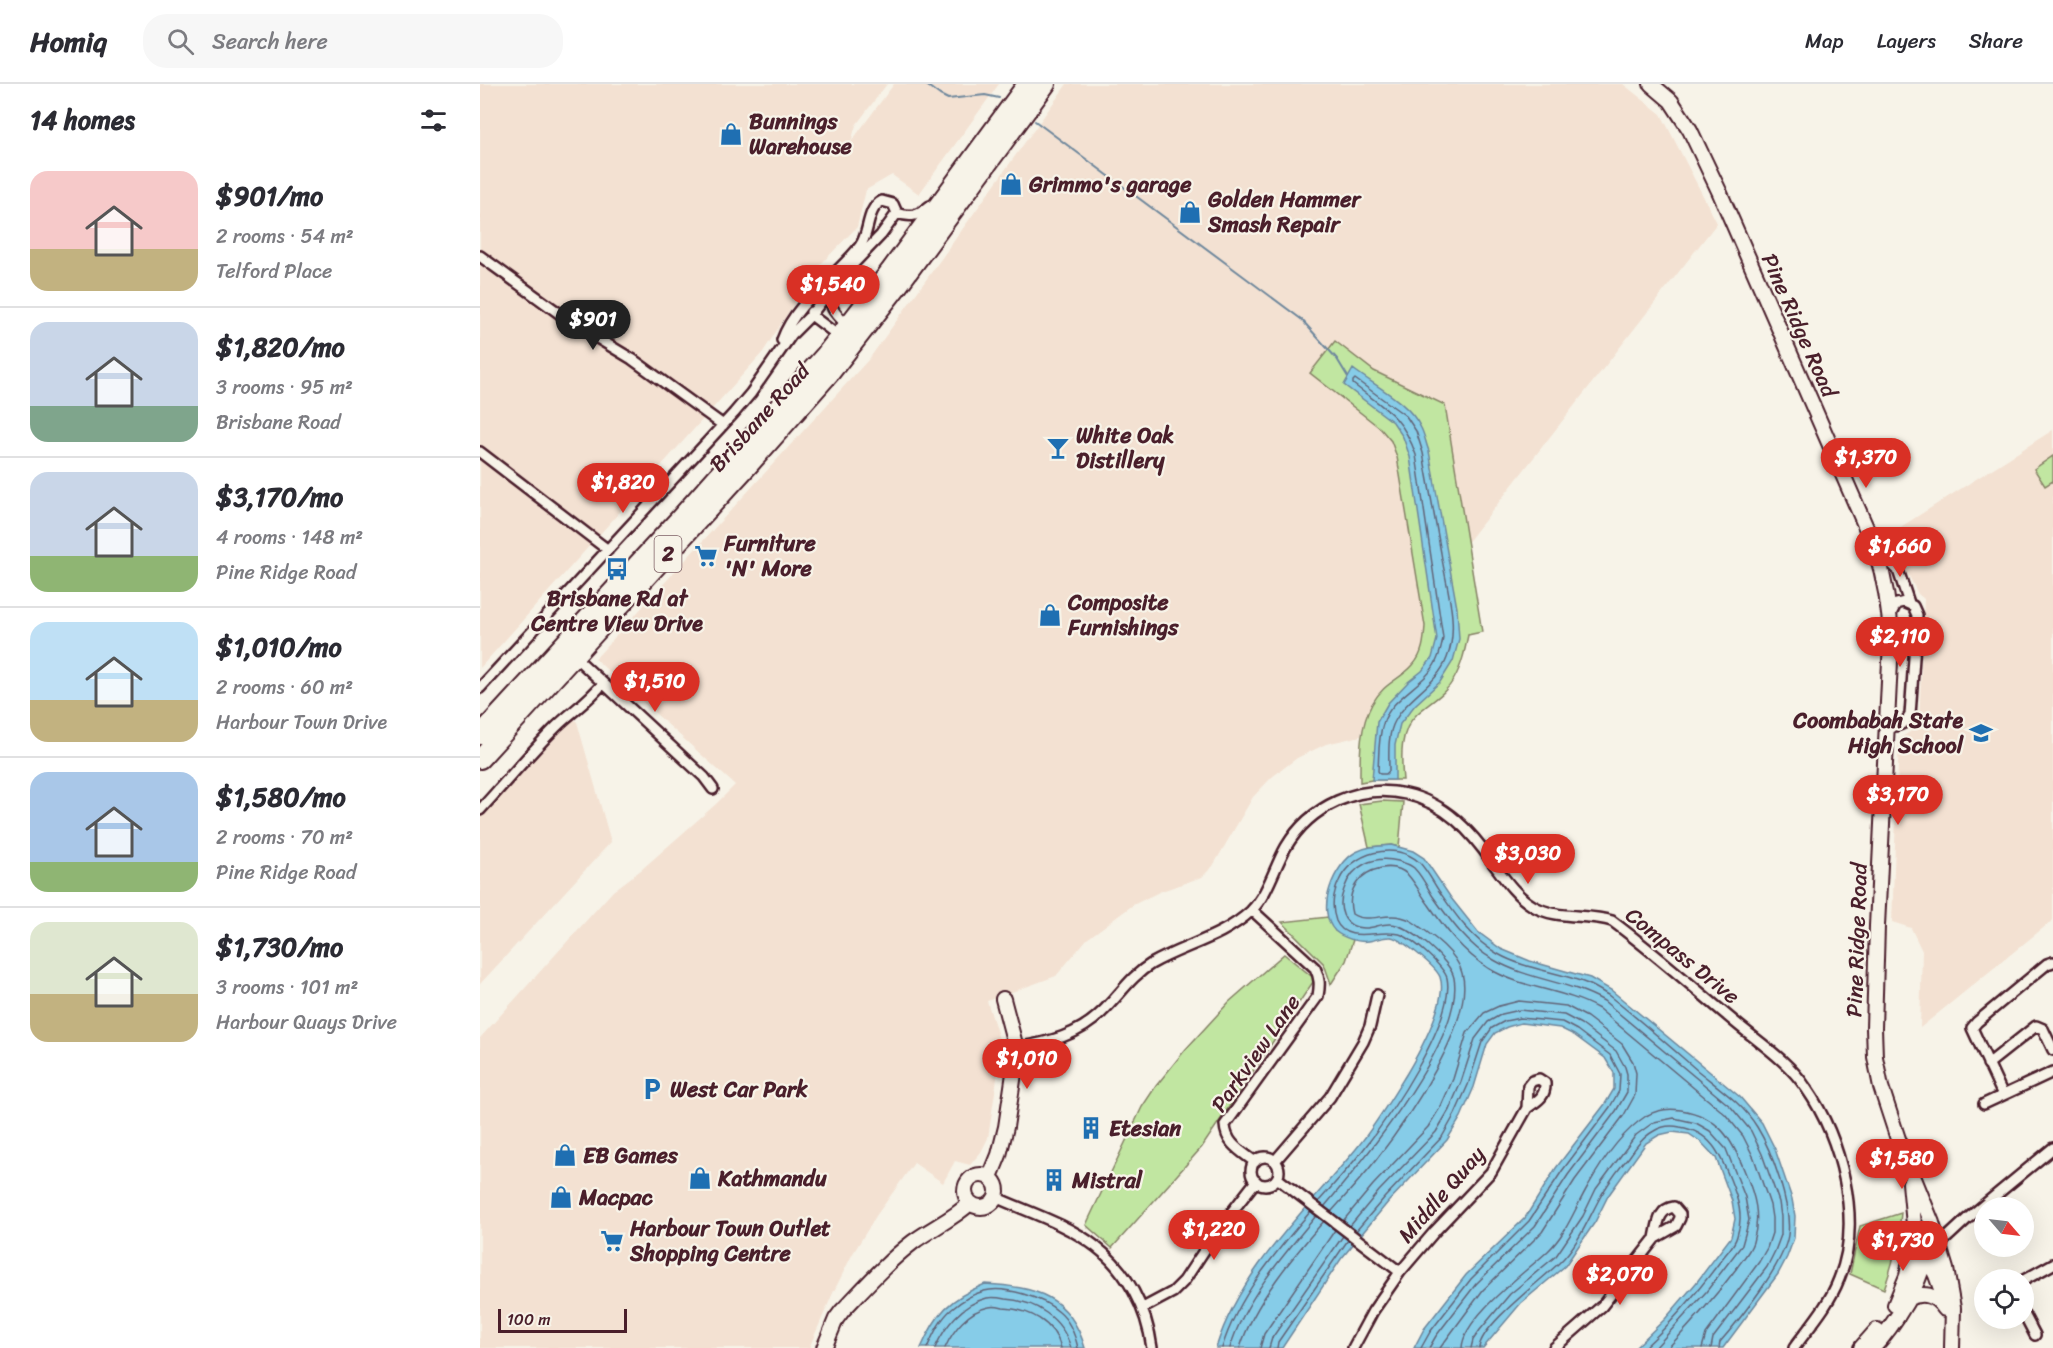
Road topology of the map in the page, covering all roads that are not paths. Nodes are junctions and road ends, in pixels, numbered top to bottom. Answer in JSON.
{"nodes":[{"id":1,"x":1027,"y":84,"type":"edge"},
{"id":2,"x":1046,"y":84,"type":"edge"},
{"id":3,"x":1651,"y":84,"type":"edge"},
{"id":4,"x":950,"y":190,"type":"junction"},
{"id":5,"x":897,"y":213,"type":"junction"},
{"id":6,"x":480,"y":256,"type":"edge"},
{"id":7,"x":848,"y":271,"type":"junction"},
{"id":8,"x":813,"y":295,"type":"junction"},
{"id":9,"x":811,"y":315,"type":"junction"},
{"id":10,"x":850,"y":336,"type":"junction"},
{"id":11,"x":779,"y":351,"type":"junction"},
{"id":12,"x":723,"y":425,"type":"junction"},
{"id":13,"x":480,"y":453,"type":"edge"},
{"id":14,"x":1875,"y":548,"type":"junction"},
{"id":15,"x":608,"y":550,"type":"junction"},
{"id":16,"x":1909,"y":603,"type":"junction"},
{"id":17,"x":1890,"y":616,"type":"junction"},
{"id":18,"x":574,"y":656,"type":"junction"},
{"id":19,"x":603,"y":682,"type":"junction"},
{"id":20,"x":480,"y":688,"type":"edge"},
{"id":21,"x":1887,"y":727,"type":"junction"},
{"id":22,"x":480,"y":735,"type":"edge"},
{"id":23,"x":480,"y":759,"type":"edge"},
{"id":24,"x":713,"y":789,"type":"dead end"},
{"id":25,"x":480,"y":810,"type":"edge"},
{"id":26,"x":1252,"y":910,"type":"junction"},
{"id":27,"x":2053,"y":962,"type":"edge"},
{"id":28,"x":1377,"y":995,"type":"dead end"},
{"id":29,"x":1003,"y":999,"type":"dead end"},
{"id":30,"x":1016,"y":1048,"type":"junction"},
{"id":31,"x":2053,"y":1050,"type":"edge"},
{"id":32,"x":1988,"y":1064,"type":"junction"},
{"id":33,"x":2053,"y":1072,"type":"edge"},
{"id":34,"x":2003,"y":1095,"type":"junction"},
{"id":35,"x":1984,"y":1104,"type":"dead end"},
{"id":36,"x":1527,"y":1108,"type":"dead end"},
{"id":37,"x":2053,"y":1148,"type":"edge"},
{"id":38,"x":1275,"y":1161,"type":"junction"},
{"id":39,"x":1255,"y":1162,"type":"junction"},
{"id":40,"x":1908,"y":1166,"type":"junction"},
{"id":41,"x":990,"y":1177,"type":"junction"},
{"id":42,"x":1277,"y":1178,"type":"junction"},
{"id":43,"x":1256,"y":1181,"type":"junction"},
{"id":44,"x":995,"y":1197,"type":"junction"},
{"id":45,"x":970,"y":1203,"type":"junction"},
{"id":46,"x":1924,"y":1204,"type":"junction"},
{"id":47,"x":1915,"y":1235,"type":"junction"},
{"id":48,"x":1655,"y":1238,"type":"dead end"},
{"id":49,"x":1939,"y":1245,"type":"junction"},
{"id":50,"x":1925,"y":1256,"type":"junction"},
{"id":51,"x":2053,"y":1264,"type":"edge"},
{"id":52,"x":1400,"y":1272,"type":"junction"},
{"id":53,"x":2034,"y":1274,"type":"edge"},
{"id":54,"x":1907,"y":1276,"type":"junction"},
{"id":55,"x":1908,"y":1298,"type":"junction"},
{"id":56,"x":1143,"y":1308,"type":"junction"},
{"id":57,"x":1947,"y":1313,"type":"junction"},
{"id":58,"x":2032,"y":1329,"type":"edge"},
{"id":59,"x":2035,"y":1335,"type":"dead end"},
{"id":60,"x":1953,"y":1341,"type":"edge"},
{"id":61,"x":824,"y":1348,"type":"edge"},
{"id":62,"x":1152,"y":1348,"type":"edge"},
{"id":63,"x":1353,"y":1348,"type":"edge"},
{"id":64,"x":1554,"y":1348,"type":"edge"},
{"id":65,"x":1794,"y":1348,"type":"edge"},
{"id":66,"x":1861,"y":1348,"type":"edge"},
{"id":67,"x":1873,"y":1348,"type":"edge"}],
"edges":[{"from":1,"to":4,"type":"highway","name":"Brisbane Road","number":"2"},
{"from":2,"to":10,"type":"highway","name":"Brisbane Road","number":"2"},
{"from":3,"to":14,"type":"street","name":"Pine Ridge Road"},
{"from":4,"to":5,"type":"street"},
{"from":4,"to":10,"type":"highway","name":"Brisbane Road","number":"2"},
{"from":5,"to":7,"type":"street"},
{"from":5,"to":8,"type":"street"},
{"from":6,"to":12,"type":"street"},
{"from":7,"to":9,"type":"street"},
{"from":7,"to":10,"type":"street"},
{"from":8,"to":9,"type":"street"},
{"from":8,"to":11,"type":"street"},
{"from":9,"to":10,"type":"street"},
{"from":9,"to":11,"type":"street"},
{"from":10,"to":18,"type":"highway","name":"Brisbane Road","number":"2"},
{"from":10,"to":22,"type":"highway","name":"Brisbane Road","number":"2"},
{"from":11,"to":12,"type":"street","name":"Brisbane Road"},
{"from":12,"to":15,"type":"street","name":"Brisbane Road"},
{"from":13,"to":15,"type":"street"},
{"from":14,"to":16,"type":"street"},
{"from":14,"to":17,"type":"street","name":"Pine Ridge Road"},
{"from":15,"to":20,"type":"street","name":"Brisbane Road"},
{"from":16,"to":17,"type":"street"},
{"from":16,"to":21,"type":"street"},
{"from":17,"to":21,"type":"street","name":"Pine Ridge Road"},
{"from":18,"to":19,"type":"street"},
{"from":18,"to":23,"type":"highway","name":"Brisbane Road","number":"2"},
{"from":19,"to":24,"type":"street"},
{"from":19,"to":25,"type":"street"},
{"from":21,"to":40,"type":"street","name":"Pine Ridge Road"},
{"from":26,"to":30,"type":"street","name":"Compass Drive"},
{"from":26,"to":39,"type":"street","name":"Parkview Lane"},
{"from":26,"to":65,"type":"street","name":"Compass Drive"},
{"from":27,"to":32,"type":"street"},
{"from":28,"to":38,"type":"street"},
{"from":29,"to":30,"type":"street"},
{"from":30,"to":41,"type":"street"},
{"from":31,"to":32,"type":"street"},
{"from":32,"to":34,"type":"street"},
{"from":33,"to":34,"type":"street"},
{"from":34,"to":35,"type":"street"},
{"from":36,"to":52,"type":"street","name":"Middle Quay"},
{"from":37,"to":49,"type":"street"},
{"from":38,"to":39,"type":"street"},
{"from":38,"to":42,"type":"street"},
{"from":39,"to":43,"type":"street"},
{"from":40,"to":46,"type":"street","name":"Pine Ridge Road"},
{"from":40,"to":47,"type":"street","name":"Pine Ridge Road"},
{"from":41,"to":44,"type":"street"},
{"from":41,"to":45,"type":"street"},
{"from":42,"to":43,"type":"street"},
{"from":42,"to":52,"type":"street","name":"Middle Quay"},
{"from":43,"to":56,"type":"street"},
{"from":44,"to":45,"type":"street"},
{"from":44,"to":56,"type":"street"},
{"from":45,"to":61,"type":"street"},
{"from":46,"to":49,"type":"street","name":"Pine Ridge Road"},
{"from":46,"to":50,"type":"street"},
{"from":47,"to":50,"type":"street","name":"Pine Ridge Road"},
{"from":47,"to":54,"type":"street"},
{"from":48,"to":64,"type":"street"},
{"from":49,"to":50,"type":"street"},
{"from":49,"to":60,"type":"street","name":"Pine Ridge Road"},
{"from":50,"to":54,"type":"street"},
{"from":50,"to":55,"type":"street"},
{"from":50,"to":57,"type":"street","name":"Pine Ridge Road"},
{"from":51,"to":53,"type":"street"},
{"from":52,"to":63,"type":"street","name":"Middle Quay"},
{"from":54,"to":66,"type":"street"},
{"from":55,"to":57,"type":"street"},
{"from":55,"to":67,"type":"street"},
{"from":56,"to":62,"type":"street"},
{"from":57,"to":60,"type":"street","name":"Pine Ridge Road"},
{"from":58,"to":59,"type":"street"}]}
